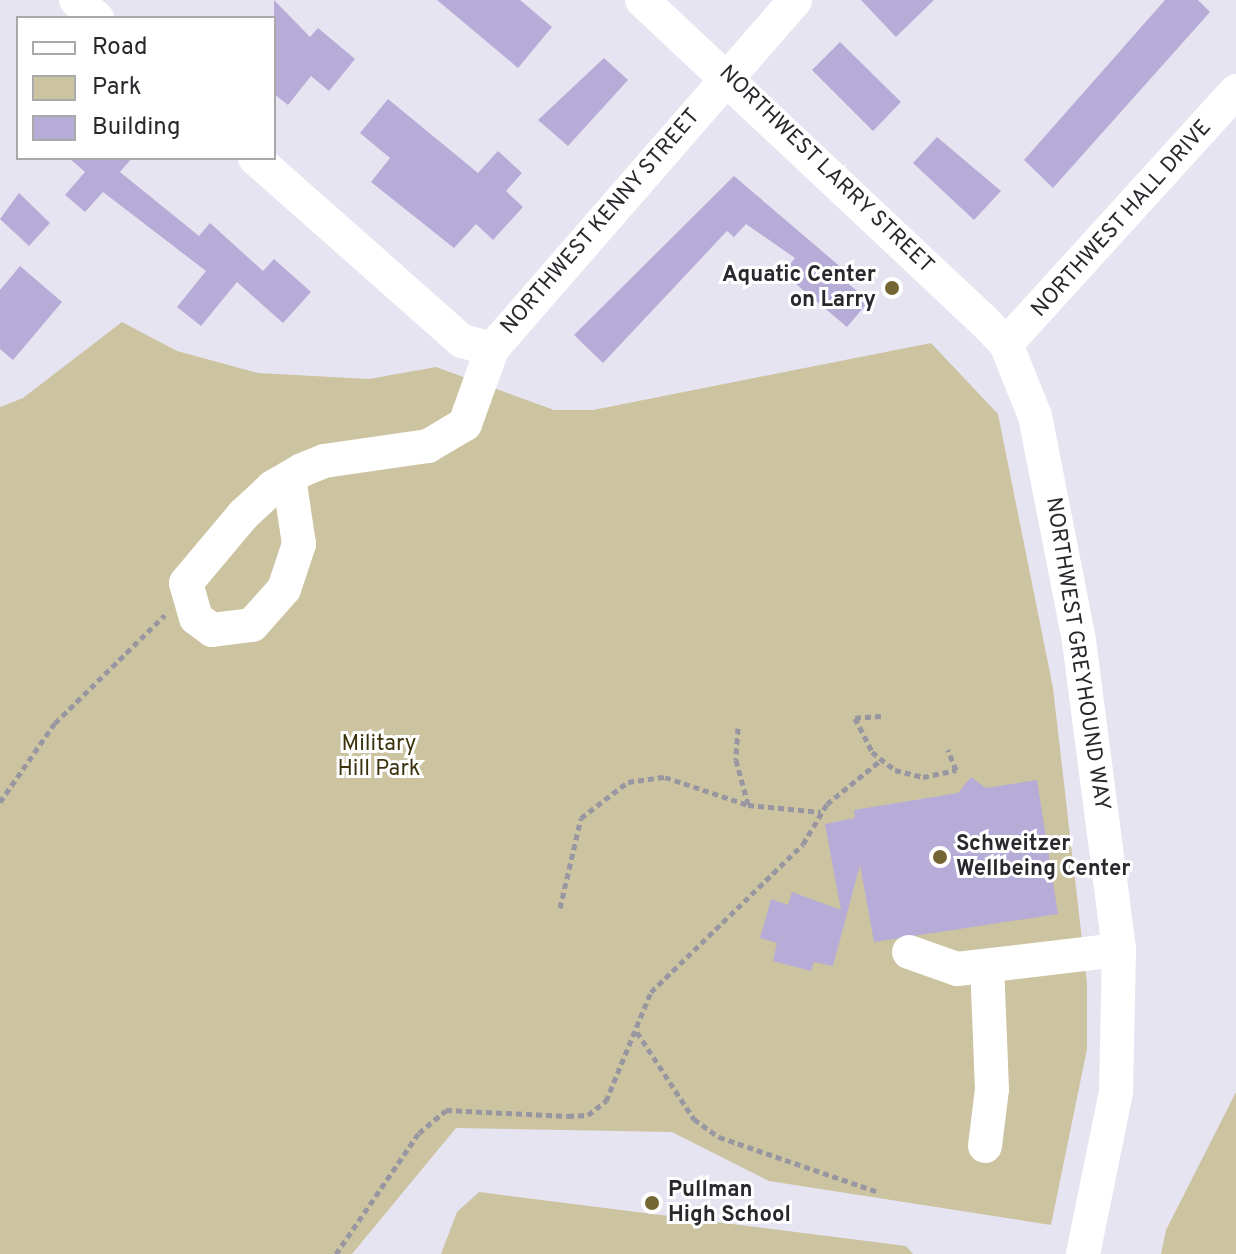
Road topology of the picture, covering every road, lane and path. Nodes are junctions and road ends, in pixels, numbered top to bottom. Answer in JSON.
{"nodes":[{"id":1,"x":76,"y":0,"type":"edge"},
{"id":2,"x":642,"y":0,"type":"edge"},
{"id":3,"x":795,"y":0,"type":"edge"},
{"id":4,"x":95,"y":16,"type":"edge"},
{"id":5,"x":727,"y":75,"type":"junction"},
{"id":6,"x":1236,"y":91,"type":"edge"},
{"id":7,"x":257,"y":160,"type":"edge"},
{"id":8,"x":1006,"y":344,"type":"junction"},
{"id":9,"x":477,"y":345,"type":"junction"},
{"id":10,"x":289,"y":478,"type":"junction"},
{"id":11,"x":188,"y":600,"type":"junction"},
{"id":12,"x":881,"y":716,"type":"dead end"},
{"id":13,"x":738,"y":728,"type":"dead end"},
{"id":14,"x":948,"y":750,"type":"dead end"},
{"id":15,"x":881,"y":760,"type":"junction"},
{"id":16,"x":0,"y":802,"type":"edge"},
{"id":17,"x":748,"y":805,"type":"junction"},
{"id":18,"x":821,"y":812,"type":"junction"},
{"id":19,"x":560,"y":908,"type":"dead end"},
{"id":20,"x":1119,"y":950,"type":"junction"},
{"id":21,"x":909,"y":952,"type":"dead end"},
{"id":22,"x":987,"y":966,"type":"junction"},
{"id":23,"x":637,"y":1031,"type":"junction"},
{"id":24,"x":985,"y":1146,"type":"dead end"},
{"id":25,"x":879,"y":1192,"type":"dead end"},
{"id":26,"x":336,"y":1254,"type":"edge"},
{"id":27,"x":1083,"y":1254,"type":"edge"}],
"edges":[{"from":1,"to":4,"type":"street"},
{"from":2,"to":5,"type":"street","name":"NORTHWEST LARRY STREET"},
{"from":3,"to":5,"type":"street","name":"NORTHWEST KENNY STREET"},
{"from":5,"to":8,"type":"street","name":"NORTHWEST LARRY STREET"},
{"from":5,"to":9,"type":"street","name":"NORTHWEST KENNY STREET"},
{"from":6,"to":8,"type":"street","name":"NORTHWEST HALL DRIVE"},
{"from":7,"to":9,"type":"street"},
{"from":8,"to":20,"type":"street","name":"NORTHWEST GREYHOUND WAY"},
{"from":9,"to":10,"type":"street"},
{"from":10,"to":11,"type":"street"},
{"from":10,"to":11,"type":"street"},
{"from":11,"to":16,"type":"path"},
{"from":12,"to":15,"type":"path"},
{"from":13,"to":17,"type":"path"},
{"from":14,"to":15,"type":"path"},
{"from":15,"to":18,"type":"path"},
{"from":17,"to":18,"type":"path"},
{"from":17,"to":19,"type":"path"},
{"from":18,"to":23,"type":"path"},
{"from":20,"to":22,"type":"street"},
{"from":20,"to":27,"type":"street","name":"NORTHWEST GREYHOUND WAY"},
{"from":21,"to":22,"type":"street"},
{"from":22,"to":24,"type":"street"},
{"from":23,"to":25,"type":"path"},
{"from":23,"to":26,"type":"path"}]}
